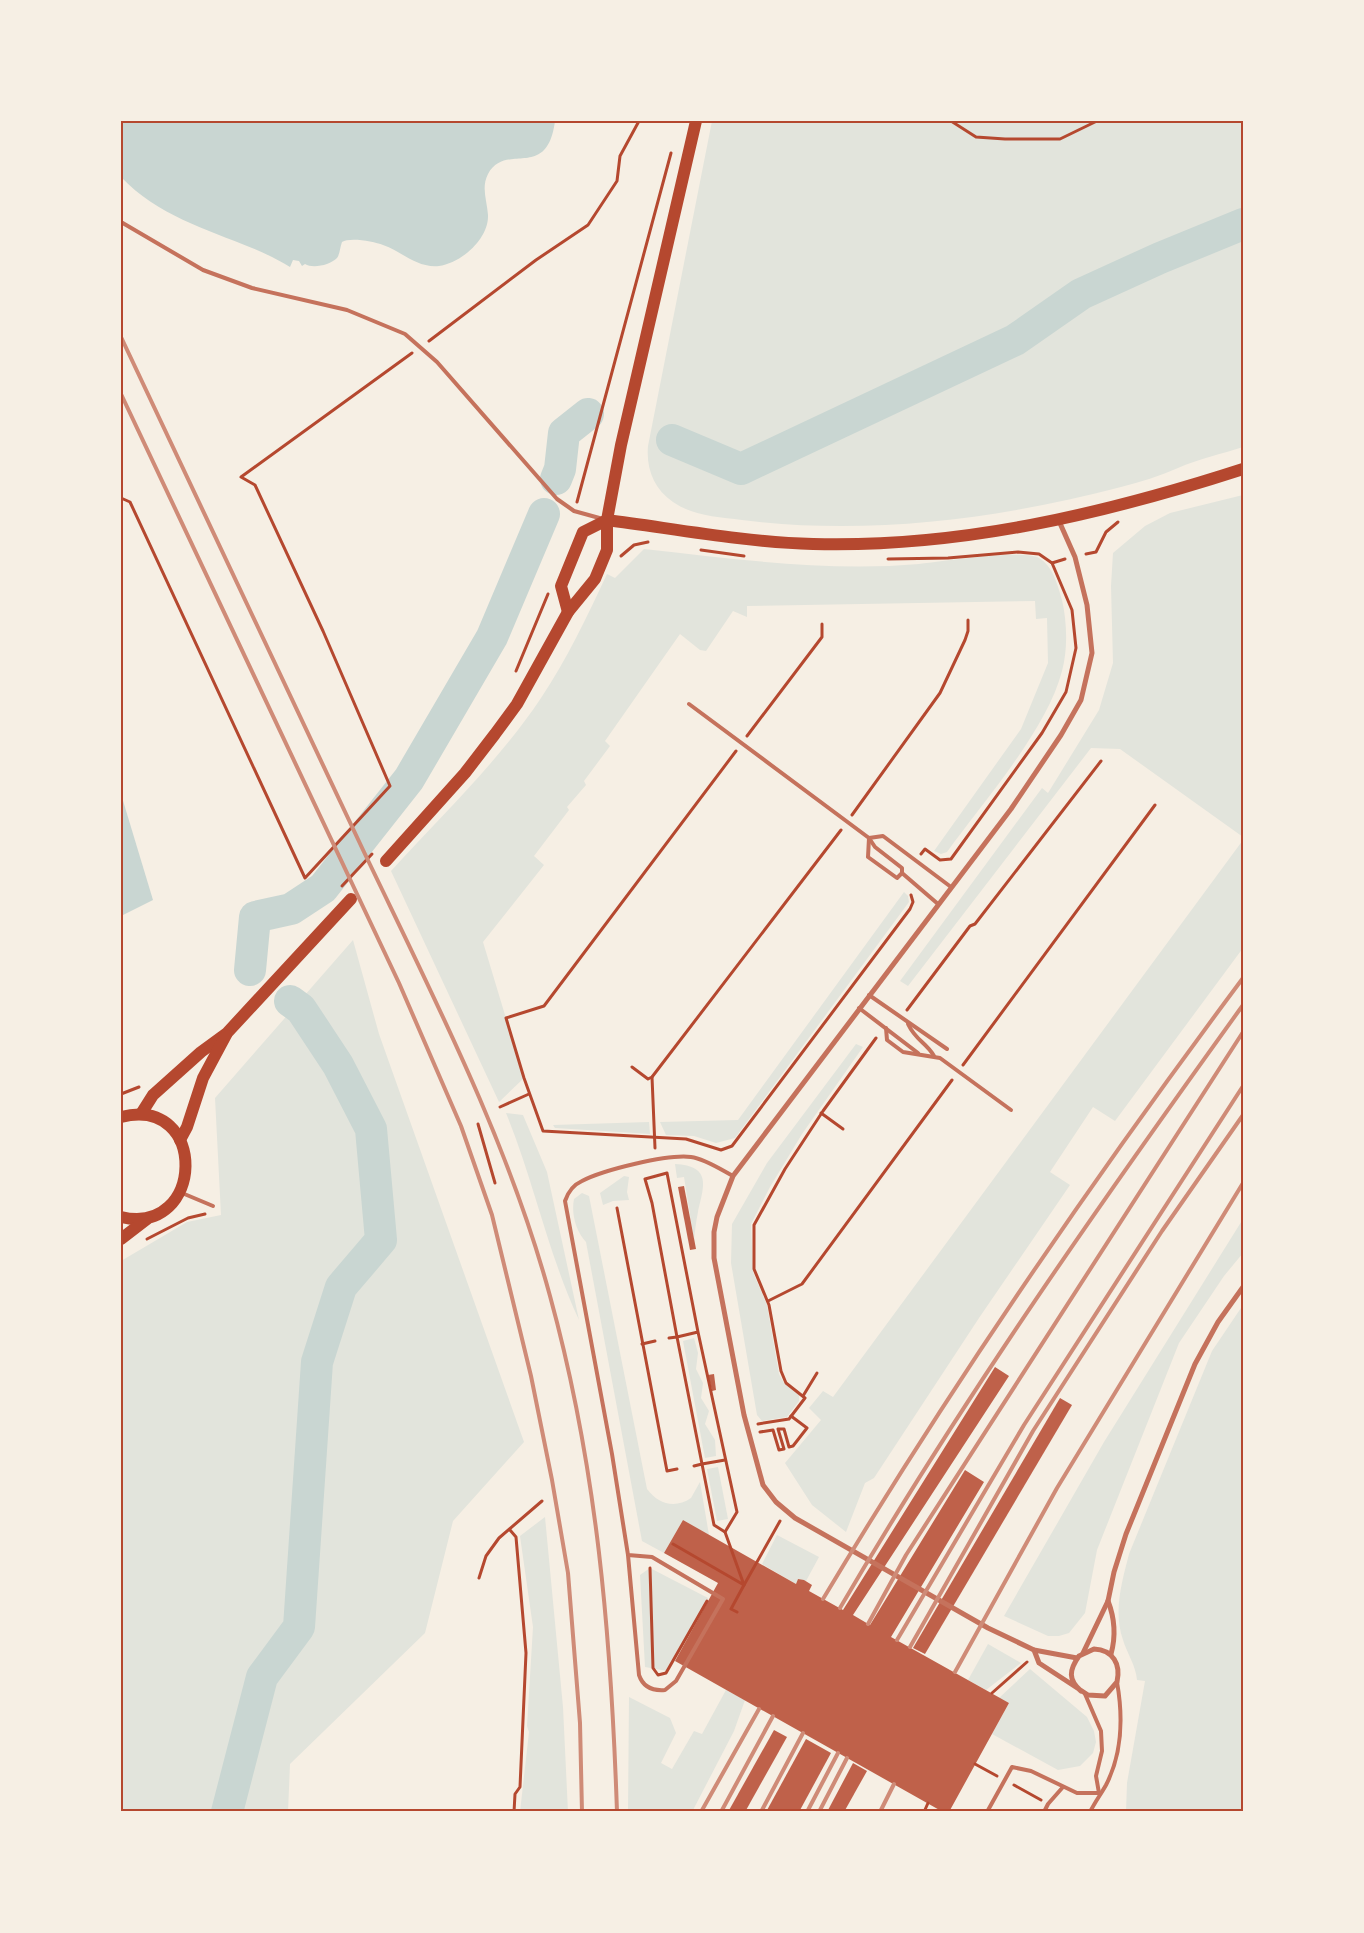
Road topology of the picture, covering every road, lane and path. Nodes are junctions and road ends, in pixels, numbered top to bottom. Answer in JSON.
{"nodes":[{"id":1,"x":639,"y":121,"type":"edge"},
{"id":2,"x":696,"y":121,"type":"edge"},
{"id":3,"x":951,"y":121,"type":"edge"},
{"id":4,"x":1097,"y":121,"type":"edge"},
{"id":5,"x":673,"y":146,"type":"dead end"},
{"id":6,"x":121,"y":222,"type":"edge"},
{"id":7,"x":427,"y":342,"type":"dead end"},
{"id":8,"x":419,"y":348,"type":"dead end"},
{"id":9,"x":1243,"y":470,"type":"edge"},
{"id":10,"x":578,"y":496,"type":"dead end"},
{"id":11,"x":121,"y":498,"type":"edge"},
{"id":12,"x":607,"y":520,"type":"junction"},
{"id":13,"x":1059,"y":521,"type":"junction"},
{"id":14,"x":1052,"y":563,"type":"dead end"},
{"id":15,"x":550,"y":586,"type":"dead end"},
{"id":16,"x":568,"y":612,"type":"junction"},
{"id":17,"x":968,"y":620,"type":"dead end"},
{"id":18,"x":822,"y":624,"type":"dead end"},
{"id":19,"x":515,"y":674,"type":"dead end"},
{"id":20,"x":689,"y":704,"type":"dead end"},
{"id":21,"x":741,"y":744,"type":"junction"},
{"id":22,"x":1101,"y":761,"type":"dead end"},
{"id":23,"x":1155,"y":805,"type":"dead end"},
{"id":24,"x":848,"y":822,"type":"junction"},
{"id":25,"x":868,"y":838,"type":"junction"},
{"id":26,"x":377,"y":848,"type":"dead end"},
{"id":27,"x":925,"y":849,"type":"dead end"},
{"id":28,"x":386,"y":861,"type":"dead end"},
{"id":29,"x":902,"y":874,"type":"junction"},
{"id":30,"x":952,"y":887,"type":"junction"},
{"id":31,"x":339,"y":890,"type":"dead end"},
{"id":32,"x":908,"y":892,"type":"dead end"},
{"id":33,"x":351,"y":899,"type":"dead end"},
{"id":34,"x":938,"y":904,"type":"junction"},
{"id":35,"x":869,"y":995,"type":"junction"},
{"id":36,"x":859,"y":1008,"type":"junction"},
{"id":37,"x":901,"y":1018,"type":"junction"},
{"id":38,"x":908,"y":1024,"type":"junction"},
{"id":39,"x":886,"y":1028,"type":"junction"},
{"id":40,"x":227,"y":1033,"type":"junction"},
{"id":41,"x":887,"y":1040,"type":"junction"},
{"id":42,"x":947,"y":1049,"type":"dead end"},
{"id":43,"x":918,"y":1053,"type":"junction"},
{"id":44,"x":934,"y":1056,"type":"junction"},
{"id":45,"x":632,"y":1067,"type":"dead end"},
{"id":46,"x":958,"y":1071,"type":"junction"},
{"id":47,"x":652,"y":1077,"type":"junction"},
{"id":48,"x":142,"y":1085,"type":"dead end"},
{"id":49,"x":121,"y":1094,"type":"edge"},
{"id":50,"x":530,"y":1094,"type":"junction"},
{"id":51,"x":500,"y":1107,"type":"dead end"},
{"id":52,"x":1011,"y":1110,"type":"dead end"},
{"id":53,"x":822,"y":1113,"type":"junction"},
{"id":54,"x":141,"y":1114,"type":"junction"},
{"id":55,"x":121,"y":1117,"type":"edge"},
{"id":56,"x":478,"y":1124,"type":"dead end"},
{"id":57,"x":843,"y":1129,"type":"dead end"},
{"id":58,"x":655,"y":1139,"type":"junction"},
{"id":59,"x":180,"y":1140,"type":"junction"},
{"id":60,"x":655,"y":1148,"type":"dead end"},
{"id":61,"x":733,"y":1176,"type":"junction"},
{"id":62,"x":495,"y":1183,"type":"dead end"},
{"id":63,"x":180,"y":1192,"type":"junction"},
{"id":64,"x":213,"y":1206,"type":"dead end"},
{"id":65,"x":616,"y":1208,"type":"dead end"},
{"id":66,"x":211,"y":1214,"type":"dead end"},
{"id":67,"x":121,"y":1217,"type":"edge"},
{"id":68,"x":147,"y":1219,"type":"junction"},
{"id":69,"x":121,"y":1239,"type":"edge"},
{"id":70,"x":142,"y":1242,"type":"dead end"},
{"id":71,"x":1243,"y":1287,"type":"edge"},
{"id":72,"x":768,"y":1301,"type":"junction"},
{"id":73,"x":698,"y":1332,"type":"junction"},
{"id":74,"x":677,"y":1337,"type":"junction"},
{"id":75,"x":669,"y":1338,"type":"dead end"},
{"id":76,"x":655,"y":1341,"type":"dead end"},
{"id":77,"x":642,"y":1344,"type":"junction"},
{"id":78,"x":817,"y":1373,"type":"dead end"},
{"id":79,"x":803,"y":1396,"type":"junction"},
{"id":80,"x":791,"y":1416,"type":"junction"},
{"id":81,"x":758,"y":1424,"type":"dead end"},
{"id":82,"x":760,"y":1432,"type":"dead end"},
{"id":83,"x":725,"y":1460,"type":"junction"},
{"id":84,"x":702,"y":1464,"type":"junction"},
{"id":85,"x":694,"y":1466,"type":"dead end"},
{"id":86,"x":677,"y":1469,"type":"dead end"},
{"id":87,"x":542,"y":1501,"type":"dead end"},
{"id":88,"x":780,"y":1522,"type":"dead end"},
{"id":89,"x":510,"y":1530,"type":"junction"},
{"id":90,"x":725,"y":1532,"type":"junction"},
{"id":91,"x":673,"y":1544,"type":"dead end"},
{"id":92,"x":628,"y":1555,"type":"junction"},
{"id":93,"x":650,"y":1568,"type":"dead end"},
{"id":94,"x":479,"y":1578,"type":"dead end"},
{"id":95,"x":744,"y":1585,"type":"junction"},
{"id":96,"x":712,"y":1591,"type":"junction"},
{"id":97,"x":1108,"y":1601,"type":"junction"},
{"id":98,"x":737,"y":1612,"type":"dead end"},
{"id":99,"x":1034,"y":1650,"type":"junction"},
{"id":100,"x":1083,"y":1653,"type":"junction"},
{"id":101,"x":1111,"y":1654,"type":"junction"},
{"id":102,"x":1077,"y":1658,"type":"junction"},
{"id":103,"x":1028,"y":1661,"type":"dead end"},
{"id":104,"x":1117,"y":1682,"type":"junction"},
{"id":105,"x":1083,"y":1692,"type":"junction"},
{"id":106,"x":992,"y":1693,"type":"dead end"},
{"id":107,"x":975,"y":1764,"type":"dead end"},
{"id":108,"x":1005,"y":1780,"type":"junction"},
{"id":109,"x":1064,"y":1786,"type":"junction"},
{"id":110,"x":1099,"y":1793,"type":"junction"},
{"id":111,"x":928,"y":1803,"type":"dead end"},
{"id":112,"x":1048,"y":1804,"type":"junction"},
{"id":113,"x":514,"y":1812,"type":"edge"},
{"id":114,"x":924,"y":1812,"type":"edge"},
{"id":115,"x":988,"y":1812,"type":"edge"},
{"id":116,"x":1044,"y":1812,"type":"edge"},
{"id":117,"x":1090,"y":1812,"type":"edge"}],
"edges":[{"from":1,"to":7,"type":"path"},
{"from":2,"to":12,"type":"main road"},
{"from":3,"to":4,"type":"path"},
{"from":5,"to":10,"type":"path"},
{"from":6,"to":12,"type":"lane"},
{"from":8,"to":11,"type":"path"},
{"from":9,"to":13,"type":"main road"},
{"from":12,"to":13,"type":"main road"},
{"from":12,"to":16,"type":"main road"},
{"from":12,"to":16,"type":"main road"},
{"from":13,"to":30,"type":"street"},
{"from":14,"to":27,"type":"path"},
{"from":15,"to":19,"type":"path"},
{"from":16,"to":28,"type":"main road"},
{"from":17,"to":24,"type":"path"},
{"from":18,"to":21,"type":"path"},
{"from":20,"to":21,"type":"lane"},
{"from":21,"to":24,"type":"lane"},
{"from":21,"to":50,"type":"path"},
{"from":22,"to":37,"type":"path"},
{"from":23,"to":46,"type":"path"},
{"from":24,"to":25,"type":"lane"},
{"from":24,"to":47,"type":"path"},
{"from":25,"to":29,"type":"lane"},
{"from":25,"to":29,"type":"lane"},
{"from":25,"to":30,"type":"lane"},
{"from":26,"to":31,"type":"path"},
{"from":29,"to":34,"type":"lane"},
{"from":30,"to":34,"type":"street"},
{"from":32,"to":58,"type":"path"},
{"from":33,"to":40,"type":"main road"},
{"from":34,"to":35,"type":"street"},
{"from":35,"to":36,"type":"street"},
{"from":35,"to":37,"type":"lane"},
{"from":36,"to":39,"type":"lane"},
{"from":36,"to":61,"type":"street"},
{"from":37,"to":38,"type":"lane"},
{"from":38,"to":42,"type":"lane"},
{"from":38,"to":44,"type":"lane"},
{"from":39,"to":41,"type":"lane"},
{"from":39,"to":43,"type":"lane"},
{"from":40,"to":54,"type":"main road"},
{"from":40,"to":59,"type":"main road"},
{"from":41,"to":43,"type":"lane"},
{"from":41,"to":53,"type":"path"},
{"from":43,"to":44,"type":"lane"},
{"from":44,"to":46,"type":"lane"},
{"from":45,"to":47,"type":"path"},
{"from":46,"to":52,"type":"lane"},
{"from":46,"to":72,"type":"path"},
{"from":47,"to":58,"type":"path"},
{"from":48,"to":49,"type":"path"},
{"from":50,"to":51,"type":"path"},
{"from":50,"to":58,"type":"path"},
{"from":53,"to":57,"type":"path"},
{"from":53,"to":72,"type":"path"},
{"from":54,"to":55,"type":"main road"},
{"from":54,"to":59,"type":"main road"},
{"from":56,"to":62,"type":"path"},
{"from":58,"to":60,"type":"path"},
{"from":59,"to":63,"type":"main road"},
{"from":61,"to":92,"type":"lane"},
{"from":61,"to":99,"type":"street"},
{"from":63,"to":64,"type":"lane"},
{"from":63,"to":68,"type":"main road"},
{"from":65,"to":77,"type":"path"},
{"from":66,"to":70,"type":"path"},
{"from":67,"to":68,"type":"main road"},
{"from":68,"to":69,"type":"main road"},
{"from":71,"to":97,"type":"street"},
{"from":72,"to":79,"type":"path"},
{"from":73,"to":74,"type":"path"},
{"from":73,"to":74,"type":"path"},
{"from":73,"to":83,"type":"path"},
{"from":74,"to":75,"type":"path"},
{"from":74,"to":84,"type":"path"},
{"from":76,"to":77,"type":"path"},
{"from":77,"to":86,"type":"path"},
{"from":78,"to":79,"type":"path"},
{"from":79,"to":80,"type":"path"},
{"from":80,"to":81,"type":"path"},
{"from":80,"to":82,"type":"path"},
{"from":83,"to":84,"type":"path"},
{"from":83,"to":90,"type":"path"},
{"from":84,"to":85,"type":"path"},
{"from":84,"to":90,"type":"path"},
{"from":87,"to":89,"type":"path"},
{"from":88,"to":95,"type":"path"},
{"from":89,"to":94,"type":"path"},
{"from":89,"to":113,"type":"path"},
{"from":90,"to":95,"type":"path"},
{"from":91,"to":95,"type":"path"},
{"from":92,"to":96,"type":"lane"},
{"from":92,"to":96,"type":"lane"},
{"from":93,"to":96,"type":"path"},
{"from":95,"to":98,"type":"path"},
{"from":97,"to":100,"type":"street"},
{"from":97,"to":101,"type":"street"},
{"from":99,"to":102,"type":"street"},
{"from":99,"to":105,"type":"street"},
{"from":100,"to":101,"type":"street"},
{"from":100,"to":102,"type":"street"},
{"from":101,"to":104,"type":"street"},
{"from":102,"to":105,"type":"street"},
{"from":103,"to":106,"type":"path"},
{"from":104,"to":105,"type":"street"},
{"from":104,"to":110,"type":"lane"},
{"from":105,"to":110,"type":"lane"},
{"from":107,"to":108,"type":"path"},
{"from":108,"to":109,"type":"lane"},
{"from":108,"to":112,"type":"path"},
{"from":108,"to":115,"type":"lane"},
{"from":109,"to":110,"type":"lane"},
{"from":109,"to":112,"type":"lane"},
{"from":110,"to":117,"type":"lane"},
{"from":111,"to":114,"type":"path"},
{"from":112,"to":116,"type":"lane"}]}
